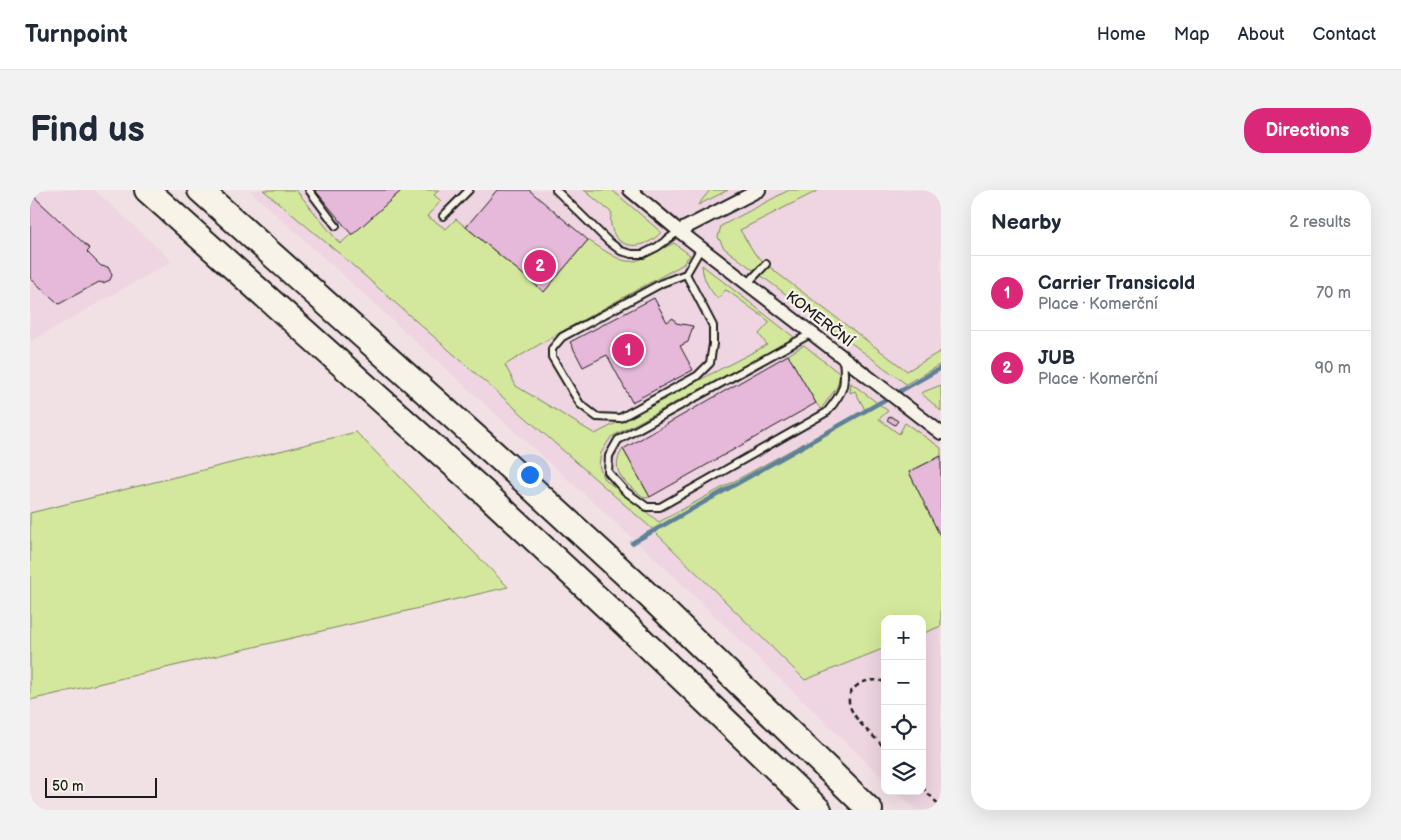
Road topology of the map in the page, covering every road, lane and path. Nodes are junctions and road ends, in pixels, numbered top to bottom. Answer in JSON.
{"nodes":[{"id":1,"x":147,"y":190,"type":"edge"},
{"id":2,"x":200,"y":190,"type":"edge"},
{"id":3,"x":310,"y":190,"type":"edge"},
{"id":4,"x":469,"y":190,"type":"edge"},
{"id":5,"x":556,"y":190,"type":"edge"},
{"id":6,"x":630,"y":190,"type":"edge"},
{"id":7,"x":759,"y":190,"type":"edge"},
{"id":8,"x":443,"y":216,"type":"dead end"},
{"id":9,"x":336,"y":226,"type":"dead end"},
{"id":10,"x":679,"y":231,"type":"junction"},
{"id":11,"x":701,"y":248,"type":"junction"},
{"id":12,"x":766,"y":264,"type":"dead end"},
{"id":13,"x":686,"y":274,"type":"junction"},
{"id":14,"x":748,"y":284,"type":"junction"},
{"id":15,"x":812,"y":333,"type":"junction"},
{"id":16,"x":843,"y":358,"type":"junction"},
{"id":17,"x":941,"y":433,"type":"edge"},
{"id":18,"x":881,"y":680,"type":"edge"},
{"id":19,"x":881,"y":744,"type":"edge"},
{"id":20,"x":926,"y":791,"type":"edge"},
{"id":21,"x":941,"y":806,"type":"edge"},
{"id":22,"x":819,"y":810,"type":"edge"},
{"id":23,"x":870,"y":810,"type":"edge"}],
"edges":[{"from":1,"to":22,"type":"highway"},
{"from":2,"to":23,"type":"highway"},
{"from":3,"to":9,"type":"lane"},
{"from":4,"to":8,"type":"lane"},
{"from":5,"to":10,"type":"lane"},
{"from":6,"to":10,"type":"street","name":"KOMERČNÍ"},
{"from":7,"to":10,"type":"street"},
{"from":10,"to":11,"type":"street","name":"KOMERČNÍ"},
{"from":11,"to":13,"type":"lane"},
{"from":11,"to":14,"type":"street","name":"KOMERČNÍ"},
{"from":12,"to":14,"type":"lane"},
{"from":13,"to":13,"type":"lane"},
{"from":14,"to":15,"type":"street","name":"KOMERČNÍ"},
{"from":15,"to":16,"type":"street","name":"KOMERČNÍ"},
{"from":15,"to":16,"type":"lane"},
{"from":16,"to":17,"type":"street","name":"KOMERČNÍ"},
{"from":18,"to":19,"type":"path"},
{"from":20,"to":21,"type":"path"}]}
